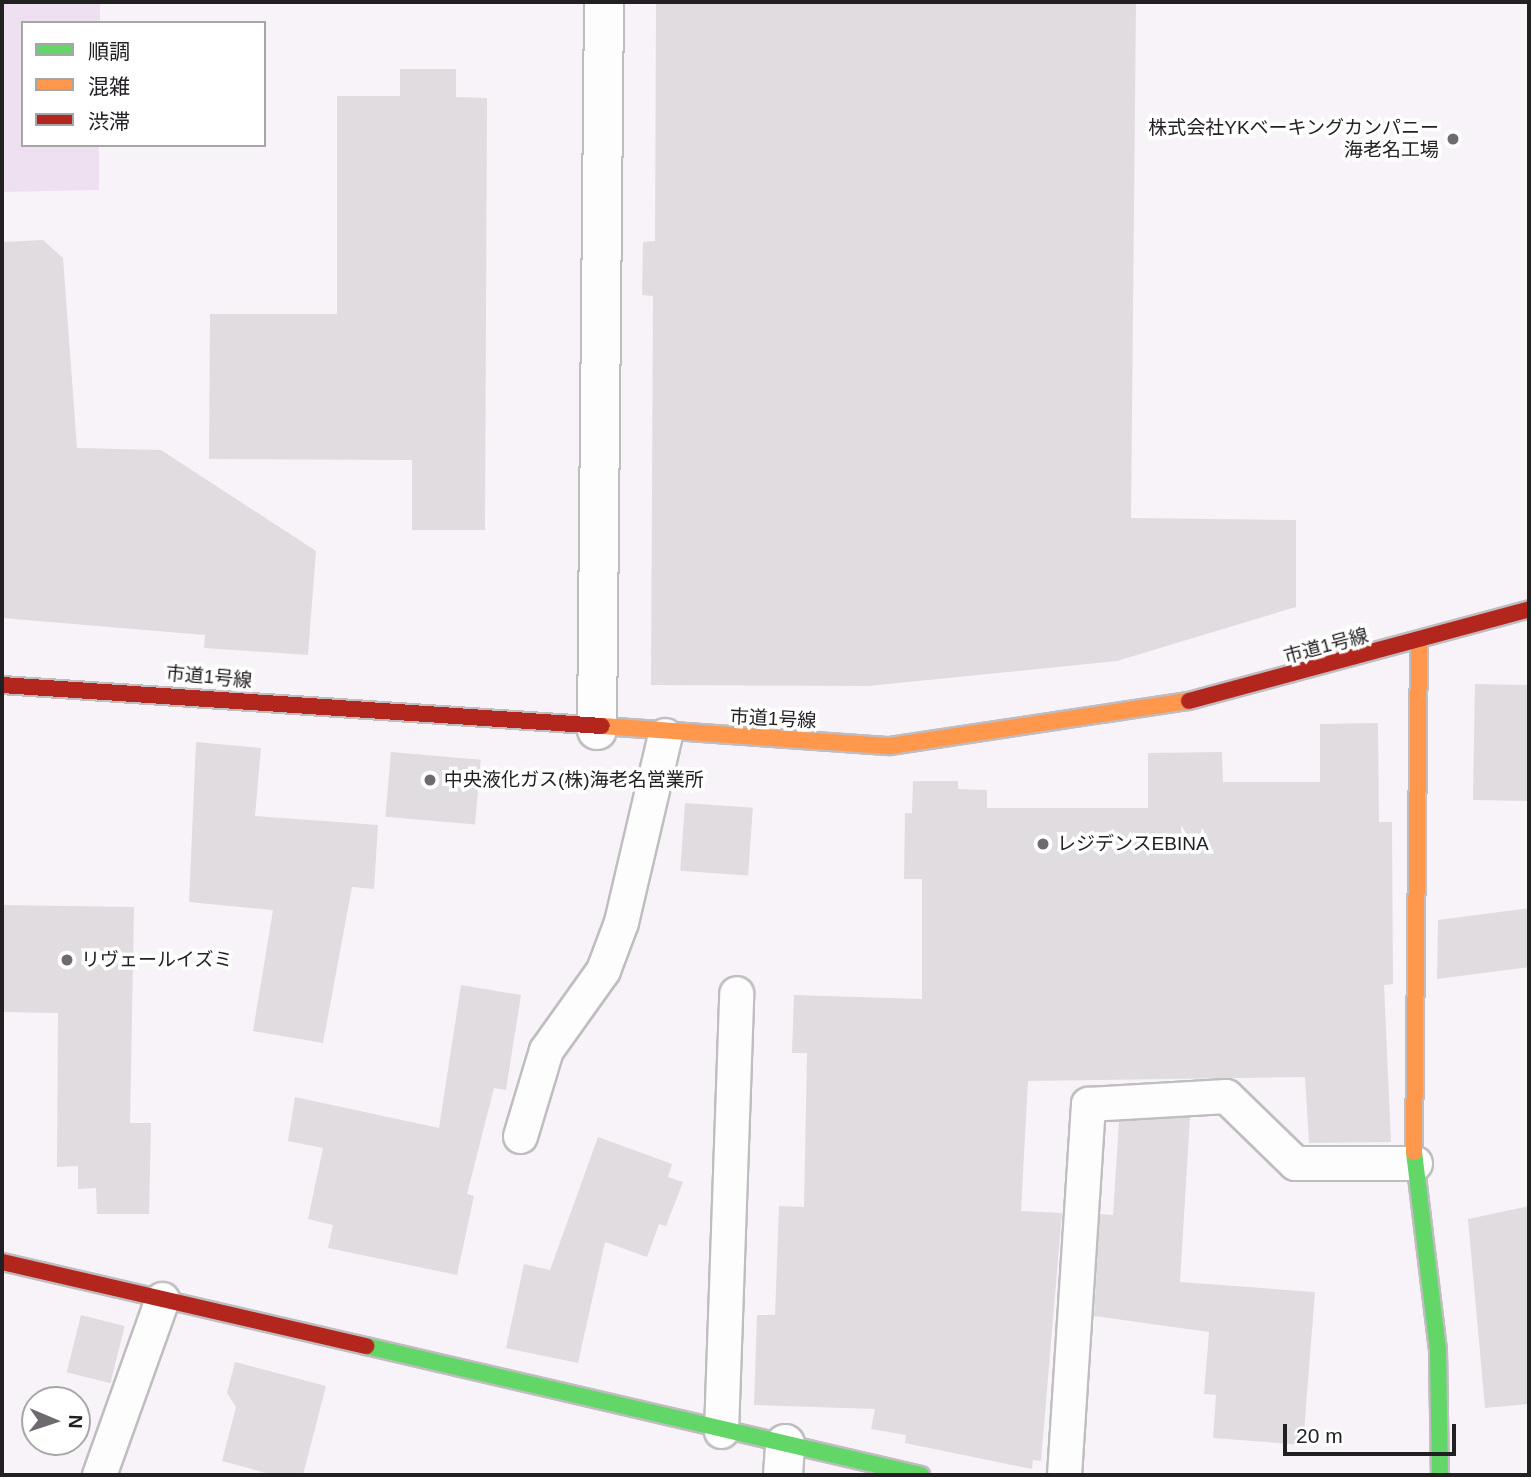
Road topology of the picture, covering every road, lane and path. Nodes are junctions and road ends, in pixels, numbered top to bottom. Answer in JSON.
{"nodes":[{"id":1,"x":604,"y":2,"type":"edge"},
{"id":2,"x":1529,"y":610,"type":"edge"},
{"id":3,"x":1419,"y":643,"type":"junction"},
{"id":4,"x":2,"y":685,"type":"edge"},
{"id":5,"x":597,"y":730,"type":"junction"},
{"id":6,"x":665,"y":735,"type":"junction"},
{"id":7,"x":736,"y":993,"type":"dead end"},
{"id":8,"x":520,"y":1136,"type":"dead end"},
{"id":9,"x":1415,"y":1163,"type":"junction"},
{"id":10,"x":2,"y":1262,"type":"edge"},
{"id":11,"x":162,"y":1298,"type":"junction"},
{"id":12,"x":721,"y":1431,"type":"junction"},
{"id":13,"x":784,"y":1460,"type":"edge"},
{"id":14,"x":100,"y":1475,"type":"edge"},
{"id":15,"x":921,"y":1475,"type":"edge"},
{"id":16,"x":1064,"y":1475,"type":"edge"},
{"id":17,"x":1440,"y":1475,"type":"edge"}],
"edges":[{"from":1,"to":5,"type":"street"},
{"from":2,"to":3,"type":"street","name":"市道1号線"},
{"from":3,"to":6,"type":"street","name":"市道1号線"},
{"from":3,"to":9,"type":"street"},
{"from":4,"to":5,"type":"street","name":"市道1号線"},
{"from":5,"to":6,"type":"street","name":"市道1号線"},
{"from":6,"to":8,"type":"lane"},
{"from":7,"to":12,"type":"lane"},
{"from":9,"to":16,"type":"lane"},
{"from":9,"to":17,"type":"street"},
{"from":10,"to":11,"type":"street"},
{"from":11,"to":12,"type":"street"},
{"from":11,"to":14,"type":"lane"},
{"from":12,"to":13,"type":"street"},
{"from":13,"to":15,"type":"street"}]}
